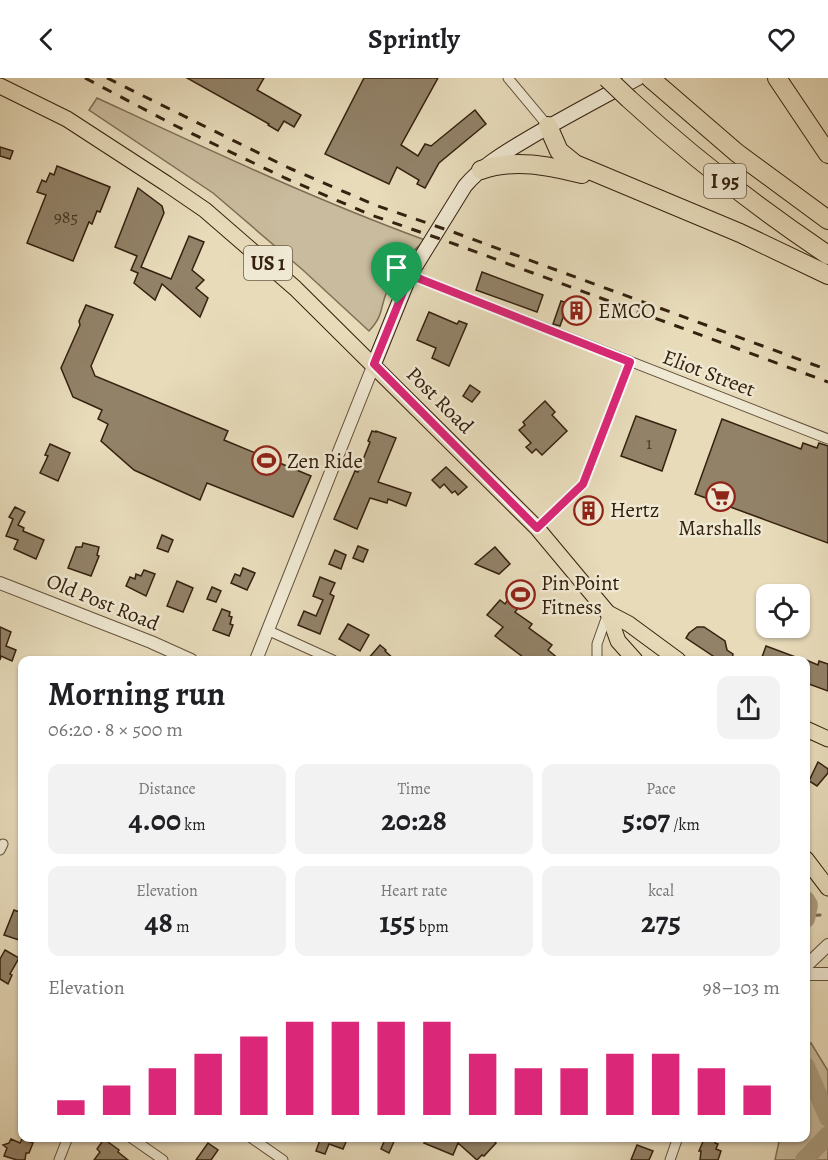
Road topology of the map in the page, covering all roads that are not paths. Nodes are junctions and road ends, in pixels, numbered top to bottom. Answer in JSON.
{"nodes":[{"id":1,"x":508,"y":78,"type":"edge"},
{"id":2,"x":607,"y":78,"type":"edge"},
{"id":3,"x":638,"y":78,"type":"edge"},
{"id":4,"x":777,"y":78,"type":"edge"},
{"id":5,"x":653,"y":81,"type":"edge"},
{"id":6,"x":0,"y":86,"type":"edge"},
{"id":7,"x":548,"y":126,"type":"junction"},
{"id":8,"x":828,"y":154,"type":"edge"},
{"id":9,"x":481,"y":170,"type":"junction"},
{"id":10,"x":639,"y":190,"type":"junction"},
{"id":11,"x":828,"y":220,"type":"edge"},
{"id":12,"x":828,"y":255,"type":"edge"},
{"id":13,"x":410,"y":275,"type":"junction"},
{"id":14,"x":828,"y":275,"type":"edge"},
{"id":15,"x":630,"y":362,"type":"junction"},
{"id":16,"x":374,"y":364,"type":"junction"},
{"id":17,"x":828,"y":439,"type":"edge"},
{"id":18,"x":537,"y":528,"type":"junction"},
{"id":19,"x":0,"y":583,"type":"edge"},
{"id":20,"x":608,"y":613,"type":"junction"},
{"id":21,"x":267,"y":630,"type":"junction"},
{"id":22,"x":182,"y":656,"type":"edge"},
{"id":23,"x":257,"y":656,"type":"edge"},
{"id":24,"x":324,"y":656,"type":"edge"},
{"id":25,"x":597,"y":656,"type":"edge"},
{"id":26,"x":631,"y":656,"type":"edge"},
{"id":27,"x":673,"y":656,"type":"edge"},
{"id":28,"x":810,"y":731,"type":"edge"},
{"id":29,"x":828,"y":739,"type":"edge"},
{"id":30,"x":810,"y":864,"type":"edge"},
{"id":31,"x":828,"y":888,"type":"edge"},
{"id":32,"x":828,"y":945,"type":"edge"},
{"id":33,"x":810,"y":962,"type":"edge"},
{"id":34,"x":810,"y":974,"type":"edge"},
{"id":35,"x":828,"y":974,"type":"edge"},
{"id":36,"x":66,"y":1142,"type":"edge"},
{"id":37,"x":137,"y":1142,"type":"edge"},
{"id":38,"x":257,"y":1142,"type":"edge"},
{"id":39,"x":676,"y":1142,"type":"edge"},
{"id":40,"x":59,"y":1160,"type":"edge"},
{"id":41,"x":163,"y":1160,"type":"edge"},
{"id":42,"x":283,"y":1160,"type":"edge"},
{"id":43,"x":670,"y":1160,"type":"edge"}],
"edges":[{"from":1,"to":7,"type":"street"},
{"from":2,"to":12,"type":"highway","number":"I 95","bridge":true},
{"from":3,"to":7,"type":"main road"},
{"from":4,"to":8,"type":"highway"},
{"from":5,"to":11,"type":"highway","number":"I 95"},
{"from":6,"to":16,"type":"main road","name":"Post Road","number":"US 1"},
{"from":7,"to":9,"type":"main road"},
{"from":7,"to":10,"type":"highway"},
{"from":9,"to":10,"type":"highway"},
{"from":9,"to":13,"type":"main road"},
{"from":10,"to":14,"type":"highway"},
{"from":13,"to":15,"type":"street","name":"Eliot Street"},
{"from":13,"to":16,"type":"main road"},
{"from":15,"to":17,"type":"street","name":"Eliot Street"},
{"from":15,"to":18,"type":"street"},
{"from":16,"to":18,"type":"main road","name":"Post Road","number":"US 1"},
{"from":16,"to":21,"type":"street"},
{"from":18,"to":20,"type":"main road","name":"Post Road","number":"US 1"},
{"from":19,"to":22,"type":"street","name":"Old Post Road"},
{"from":20,"to":25,"type":"street"},
{"from":20,"to":26,"type":"main road","name":"Post Road","number":"US 1"},
{"from":20,"to":27,"type":"main road","number":"US 1"},
{"from":21,"to":23,"type":"street"},
{"from":21,"to":24,"type":"street"},
{"from":28,"to":29,"type":"main road"},
{"from":30,"to":31,"type":"main road"},
{"from":32,"to":33,"type":"street"},
{"from":34,"to":35,"type":"street"},
{"from":36,"to":40,"type":"street"},
{"from":37,"to":41,"type":"street"},
{"from":38,"to":42,"type":"street"},
{"from":39,"to":43,"type":"street"}]}
